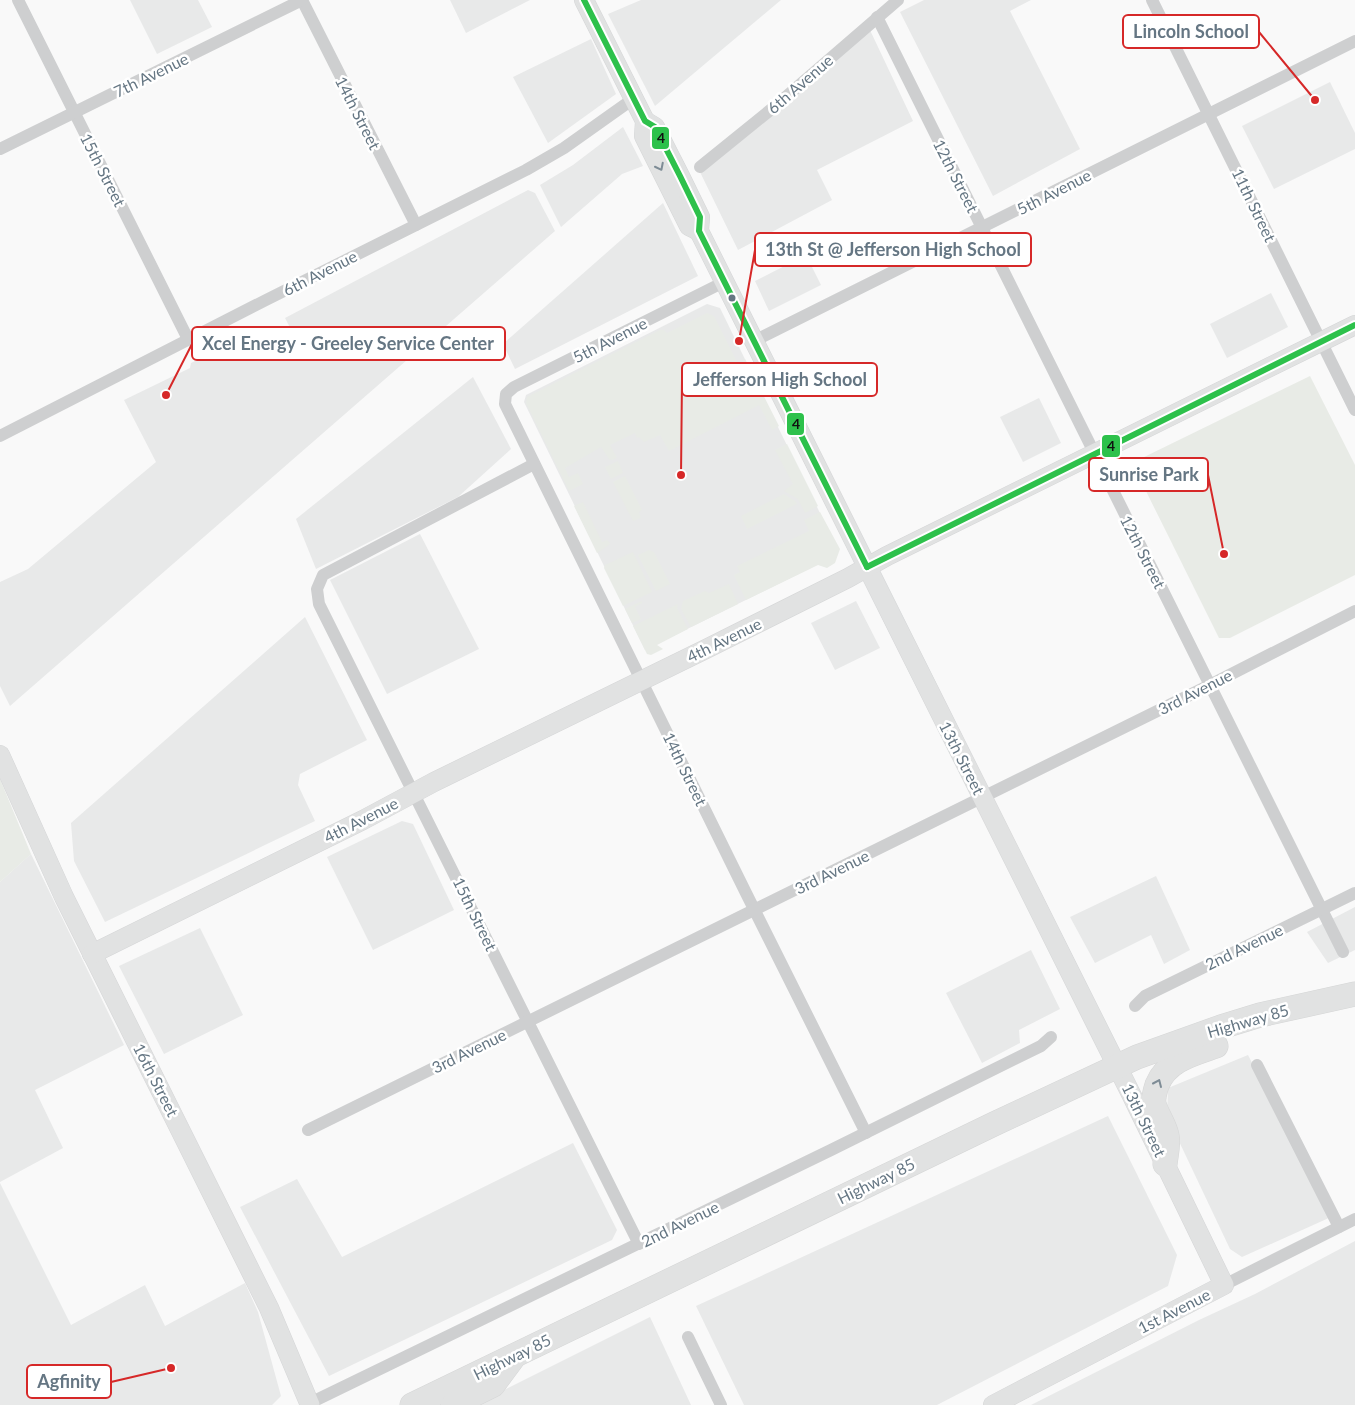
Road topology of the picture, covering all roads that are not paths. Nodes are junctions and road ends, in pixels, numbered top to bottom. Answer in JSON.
{"nodes":[{"id":1,"x":18,"y":0,"type":"edge"},
{"id":2,"x":302,"y":0,"type":"edge"},
{"id":3,"x":584,"y":0,"type":"edge"},
{"id":4,"x":898,"y":0,"type":"edge"},
{"id":5,"x":1152,"y":0,"type":"edge"},
{"id":6,"x":877,"y":17,"type":"junction"},
{"id":7,"x":1355,"y":41,"type":"edge"},
{"id":8,"x":633,"y":98,"type":"junction"},
{"id":9,"x":74,"y":113,"type":"junction"},
{"id":10,"x":1209,"y":114,"type":"junction"},
{"id":11,"x":0,"y":149,"type":"edge"},
{"id":12,"x":700,"y":167,"type":"dead end"},
{"id":13,"x":416,"y":225,"type":"junction"},
{"id":14,"x":982,"y":228,"type":"junction"},
{"id":15,"x":724,"y":282,"type":"junction"},
{"id":16,"x":1355,"y":325,"type":"edge"},
{"id":17,"x":188,"y":339,"type":"junction"},
{"id":18,"x":754,"y":341,"type":"junction"},
{"id":19,"x":1322,"y":342,"type":"junction"},
{"id":20,"x":506,"y":404,"type":"joint"},
{"id":21,"x":1355,"y":410,"type":"edge"},
{"id":22,"x":0,"y":436,"type":"edge"},
{"id":23,"x":1094,"y":454,"type":"junction"},
{"id":24,"x":534,"y":464,"type":"junction"},
{"id":25,"x":866,"y":567,"type":"junction"},
{"id":26,"x":1355,"y":611,"type":"edge"},
{"id":27,"x":641,"y":680,"type":"junction"},
{"id":28,"x":1210,"y":685,"type":"junction"},
{"id":29,"x":0,"y":755,"type":"edge"},
{"id":30,"x":414,"y":792,"type":"junction"},
{"id":31,"x":982,"y":797,"type":"junction"},
{"id":32,"x":1355,"y":893,"type":"edge"},
{"id":33,"x":1321,"y":908,"type":"junction"},
{"id":34,"x":754,"y":910,"type":"junction"},
{"id":35,"x":1343,"y":952,"type":"dead end"},
{"id":36,"x":92,"y":954,"type":"junction"},
{"id":37,"x":1355,"y":994,"type":"edge"},
{"id":38,"x":1136,"y":1006,"type":"dead end"},
{"id":39,"x":1298,"y":1007,"type":"junction"},
{"id":40,"x":528,"y":1021,"type":"junction"},
{"id":41,"x":1050,"y":1037,"type":"dead end"},
{"id":42,"x":1257,"y":1065,"type":"dead end"},
{"id":43,"x":1117,"y":1066,"type":"junction"},
{"id":44,"x":308,"y":1130,"type":"dead end"},
{"id":45,"x":866,"y":1133,"type":"junction"},
{"id":46,"x":1165,"y":1164,"type":"junction"},
{"id":47,"x":1355,"y":1219,"type":"edge"},
{"id":48,"x":1339,"y":1227,"type":"junction"},
{"id":49,"x":639,"y":1244,"type":"junction"},
{"id":50,"x":1224,"y":1285,"type":"junction"},
{"id":51,"x":688,"y":1337,"type":"dead end"},
{"id":52,"x":515,"y":1356,"type":"junction"},
{"id":53,"x":308,"y":1405,"type":"edge"},
{"id":54,"x":412,"y":1405,"type":"edge"},
{"id":55,"x":453,"y":1405,"type":"edge"},
{"id":56,"x":721,"y":1405,"type":"edge"},
{"id":57,"x":993,"y":1405,"type":"edge"}],
"edges":[{"from":1,"to":9,"type":"street","name":"15th Street"},
{"from":2,"to":9,"type":"street","name":"7th Avenue"},
{"from":2,"to":13,"type":"street","name":"14th Street"},
{"from":3,"to":8,"type":"street","name":"13th Street"},
{"from":4,"to":6,"type":"street","name":"6th Avenue"},
{"from":5,"to":10,"type":"street","name":"11th Street"},
{"from":6,"to":12,"type":"street","name":"6th Avenue"},
{"from":6,"to":14,"type":"street","name":"12th Street"},
{"from":7,"to":10,"type":"street","name":"5th Avenue"},
{"from":8,"to":13,"type":"street","name":"6th Avenue"},
{"from":8,"to":15,"type":"street","name":"13th Street"},
{"from":9,"to":11,"type":"street","name":"7th Avenue"},
{"from":9,"to":17,"type":"street","name":"15th Street"},
{"from":10,"to":14,"type":"street","name":"5th Avenue"},
{"from":10,"to":19,"type":"street","name":"11th Street"},
{"from":13,"to":17,"type":"street","name":"6th Avenue"},
{"from":14,"to":18,"type":"street","name":"5th Avenue"},
{"from":14,"to":23,"type":"street","name":"12th Street"},
{"from":15,"to":18,"type":"street","name":"13th Street"},
{"from":15,"to":20,"type":"street","name":"5th Avenue"},
{"from":16,"to":19,"type":"street","name":"4th Avenue"},
{"from":17,"to":22,"type":"street","name":"6th Avenue"},
{"from":18,"to":25,"type":"street","name":"13th Street"},
{"from":19,"to":21,"type":"street","name":"11th Street"},
{"from":19,"to":23,"type":"street","name":"4th Avenue"},
{"from":20,"to":24,"type":"street","name":"14th Street"},
{"from":23,"to":25,"type":"street","name":"4th Avenue"},
{"from":23,"to":28,"type":"street","name":"12th Street"},
{"from":24,"to":27,"type":"street","name":"14th Street"},
{"from":24,"to":30,"type":"street","name":"15th Street"},
{"from":25,"to":27,"type":"street","name":"4th Avenue"},
{"from":25,"to":31,"type":"street","name":"13th Street"},
{"from":26,"to":28,"type":"street","name":"3rd Avenue"},
{"from":27,"to":30,"type":"street","name":"4th Avenue"},
{"from":27,"to":34,"type":"street","name":"14th Street"},
{"from":28,"to":31,"type":"street","name":"3rd Avenue"},
{"from":28,"to":33,"type":"street","name":"12th Street"},
{"from":29,"to":36,"type":"street","name":"16th Street"},
{"from":30,"to":36,"type":"street","name":"4th Avenue"},
{"from":30,"to":40,"type":"street","name":"15th Street"},
{"from":31,"to":34,"type":"street","name":"3rd Avenue"},
{"from":31,"to":43,"type":"street","name":"13th Street"},
{"from":32,"to":33,"type":"street","name":"2nd Avenue"},
{"from":33,"to":35,"type":"street","name":"12th Street"},
{"from":33,"to":38,"type":"street","name":"2nd Avenue"},
{"from":34,"to":40,"type":"street","name":"3rd Avenue"},
{"from":34,"to":45,"type":"street","name":"14th Street"},
{"from":36,"to":53,"type":"street","name":"16th Street"},
{"from":37,"to":39,"type":"highway","name":"Highway 85"},
{"from":39,"to":43,"type":"highway","name":"Highway 85"},
{"from":46,"to":39,"type":"highway","one_way":true},
{"from":40,"to":44,"type":"street","name":"3rd Avenue"},
{"from":40,"to":49,"type":"street","name":"15th Street"},
{"from":41,"to":45,"type":"street","name":"2nd Avenue"},
{"from":42,"to":48,"type":"street"},
{"from":43,"to":46,"type":"street","name":"13th Street"},
{"from":43,"to":52,"type":"highway","name":"Highway 85"},
{"from":45,"to":49,"type":"street","name":"2nd Avenue"},
{"from":46,"to":50,"type":"street","name":"13th Street"},
{"from":47,"to":48,"type":"street","name":"1st Avenue"},
{"from":48,"to":50,"type":"street","name":"1st Avenue"},
{"from":49,"to":53,"type":"street","name":"2nd Avenue"},
{"from":50,"to":57,"type":"street","name":"1st Avenue"},
{"from":51,"to":56,"type":"street"},
{"from":52,"to":54,"type":"highway","name":"Highway 85"},
{"from":52,"to":55,"type":"highway"}]}
